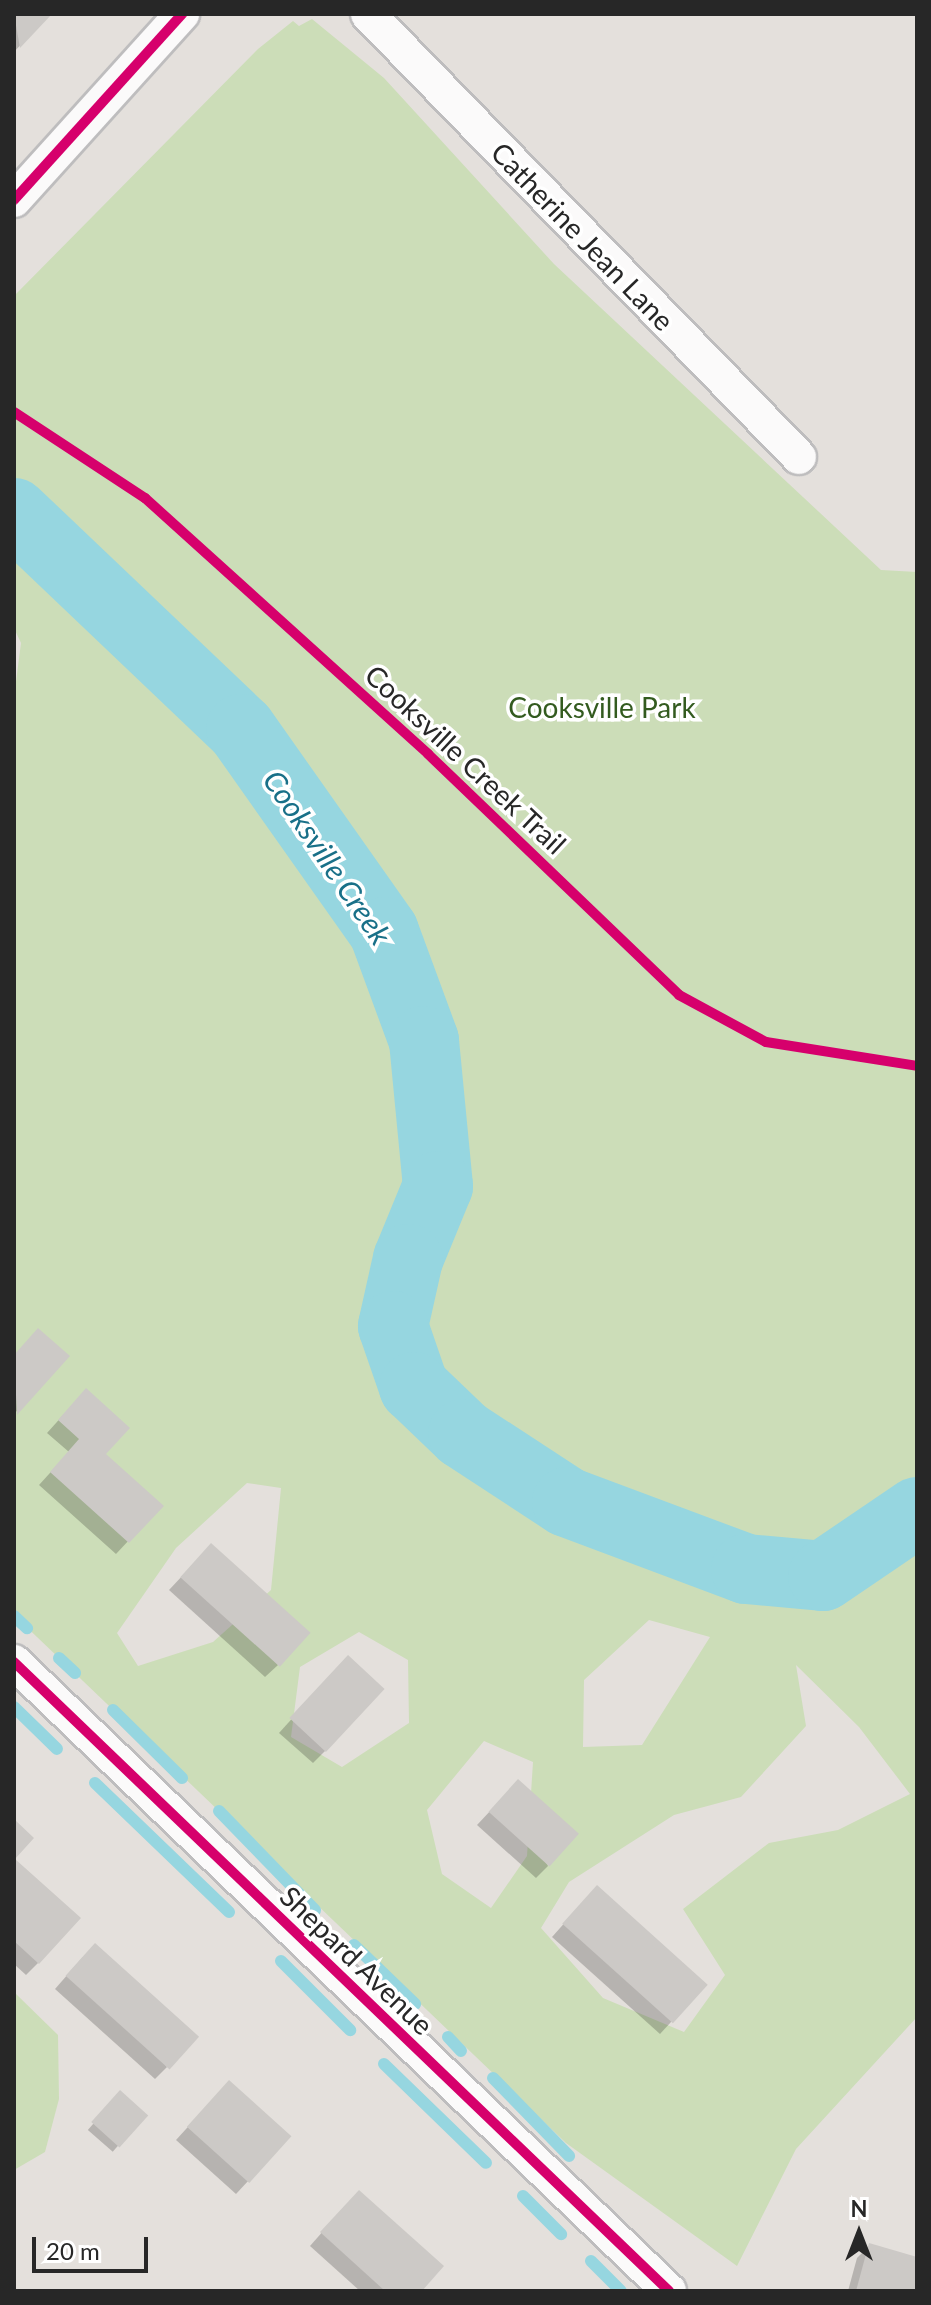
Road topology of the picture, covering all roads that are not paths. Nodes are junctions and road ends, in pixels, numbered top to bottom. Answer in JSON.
{"nodes":[{"id":1,"x":182,"y":14,"type":"edge"},
{"id":2,"x":368,"y":14,"type":"edge"},
{"id":3,"x":14,"y":200,"type":"edge"},
{"id":4,"x":799,"y":457,"type":"dead end"},
{"id":5,"x":14,"y":1662,"type":"edge"},
{"id":6,"x":669,"y":2291,"type":"edge"}],
"edges":[{"from":1,"to":3,"type":"street"},
{"from":2,"to":4,"type":"street","name":"Catherine Jean Lane"},
{"from":5,"to":6,"type":"street","name":"Shepard Avenue"}]}
